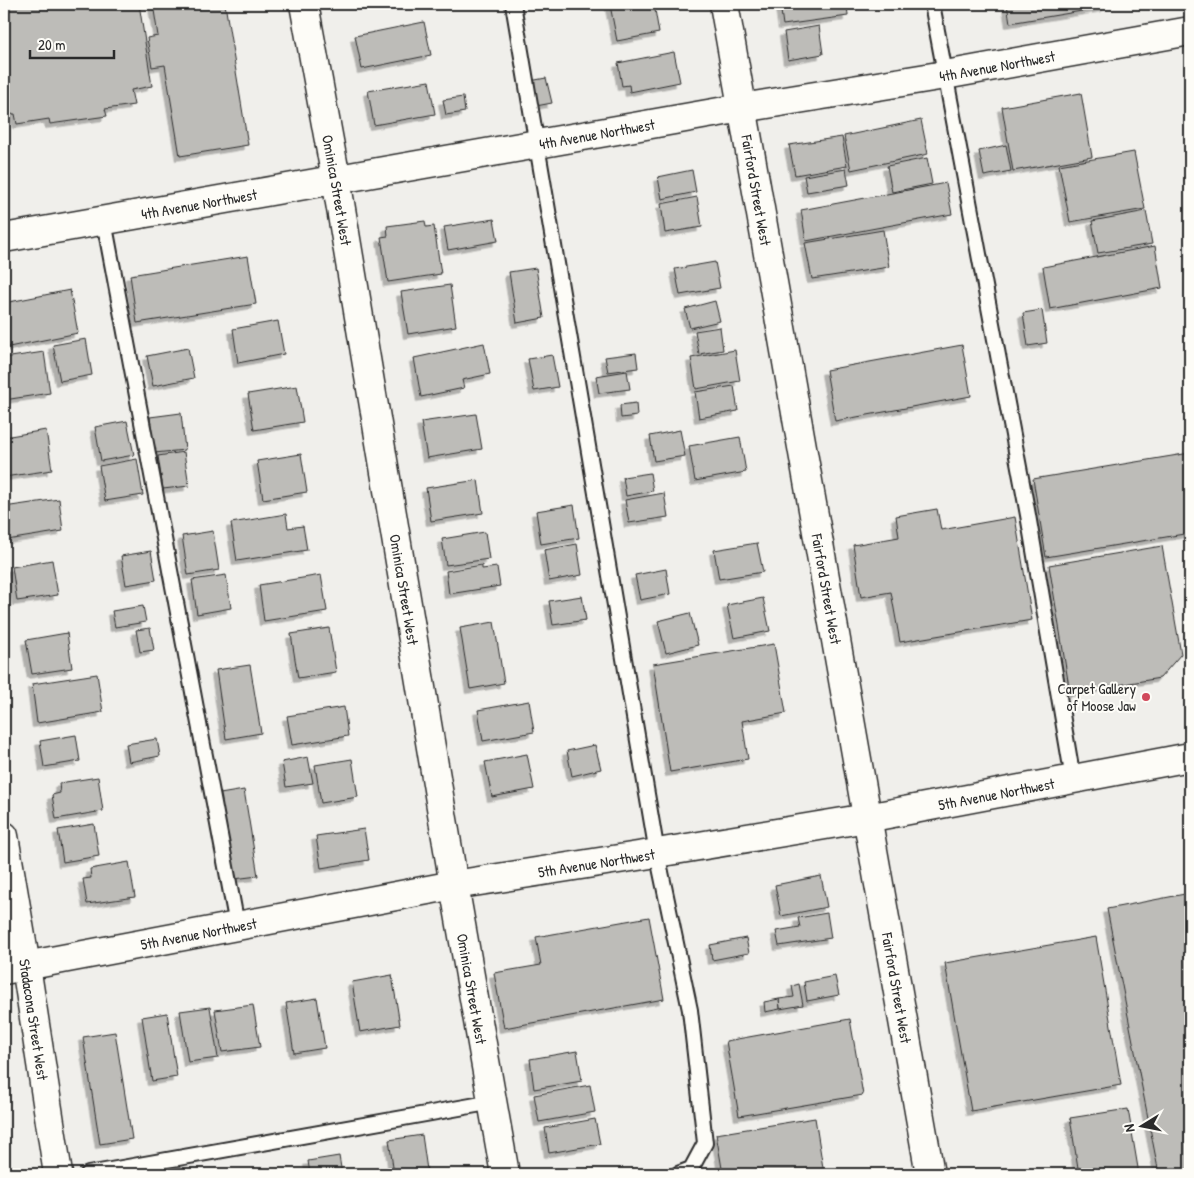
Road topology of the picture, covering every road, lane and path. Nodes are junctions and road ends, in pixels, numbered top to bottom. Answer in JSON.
{"nodes":[{"id":1,"x":304,"y":4,"type":"edge"},
{"id":2,"x":514,"y":4,"type":"edge"},
{"id":3,"x":724,"y":4,"type":"edge"},
{"id":4,"x":932,"y":4,"type":"edge"},
{"id":5,"x":1190,"y":31,"type":"edge"},
{"id":6,"x":945,"y":75,"type":"junction"},
{"id":7,"x":742,"y":108,"type":"junction"},
{"id":8,"x":538,"y":145,"type":"junction"},
{"id":9,"x":336,"y":179,"type":"junction"},
{"id":10,"x":104,"y":221,"type":"junction"},
{"id":11,"x":4,"y":238,"type":"edge"},
{"id":12,"x":1190,"y":756,"type":"edge"},
{"id":13,"x":1073,"y":779,"type":"junction"},
{"id":14,"x":867,"y":818,"type":"junction"},
{"id":15,"x":4,"y":836,"type":"edge"},
{"id":16,"x":657,"y":853,"type":"junction"},
{"id":17,"x":454,"y":885,"type":"junction"},
{"id":18,"x":237,"y":925,"type":"junction"},
{"id":19,"x":15,"y":968,"type":"edge"},
{"id":20,"x":493,"y":1102,"type":"junction"},
{"id":21,"x":58,"y":1174,"type":"edge"},
{"id":22,"x":88,"y":1174,"type":"edge"},
{"id":23,"x":505,"y":1174,"type":"edge"},
{"id":24,"x":678,"y":1174,"type":"edge"},
{"id":25,"x":930,"y":1174,"type":"edge"}],
"edges":[{"from":1,"to":9,"type":"street","name":"Ominica Street West"},
{"from":2,"to":8,"type":"lane"},
{"from":3,"to":7,"type":"street","name":"Fairford Street West"},
{"from":4,"to":6,"type":"lane"},
{"from":5,"to":6,"type":"street","name":"4th Avenue Northwest"},
{"from":6,"to":7,"type":"street","name":"4th Avenue Northwest"},
{"from":6,"to":13,"type":"lane"},
{"from":7,"to":8,"type":"street","name":"4th Avenue Northwest"},
{"from":7,"to":14,"type":"street","name":"Fairford Street West"},
{"from":8,"to":9,"type":"street","name":"4th Avenue Northwest"},
{"from":8,"to":16,"type":"lane"},
{"from":9,"to":10,"type":"street","name":"4th Avenue Northwest"},
{"from":9,"to":17,"type":"street","name":"Ominica Street West"},
{"from":10,"to":11,"type":"street","name":"4th Avenue Northwest"},
{"from":10,"to":18,"type":"lane"},
{"from":12,"to":13,"type":"street","name":"5th Avenue Northwest"},
{"from":13,"to":14,"type":"street","name":"5th Avenue Northwest"},
{"from":14,"to":16,"type":"street","name":"5th Avenue Northwest"},
{"from":14,"to":25,"type":"street","name":"Fairford Street West"},
{"from":15,"to":19,"type":"street","name":"Stadacona Street West"},
{"from":16,"to":17,"type":"street","name":"5th Avenue Northwest"},
{"from":16,"to":24,"type":"lane"},
{"from":17,"to":18,"type":"street","name":"5th Avenue Northwest"},
{"from":17,"to":20,"type":"street","name":"Ominica Street West"},
{"from":18,"to":19,"type":"street","name":"5th Avenue Northwest"},
{"from":19,"to":21,"type":"street","name":"Stadacona Street West"},
{"from":20,"to":22,"type":"lane"},
{"from":20,"to":23,"type":"street","name":"Ominica Street West"}]}
